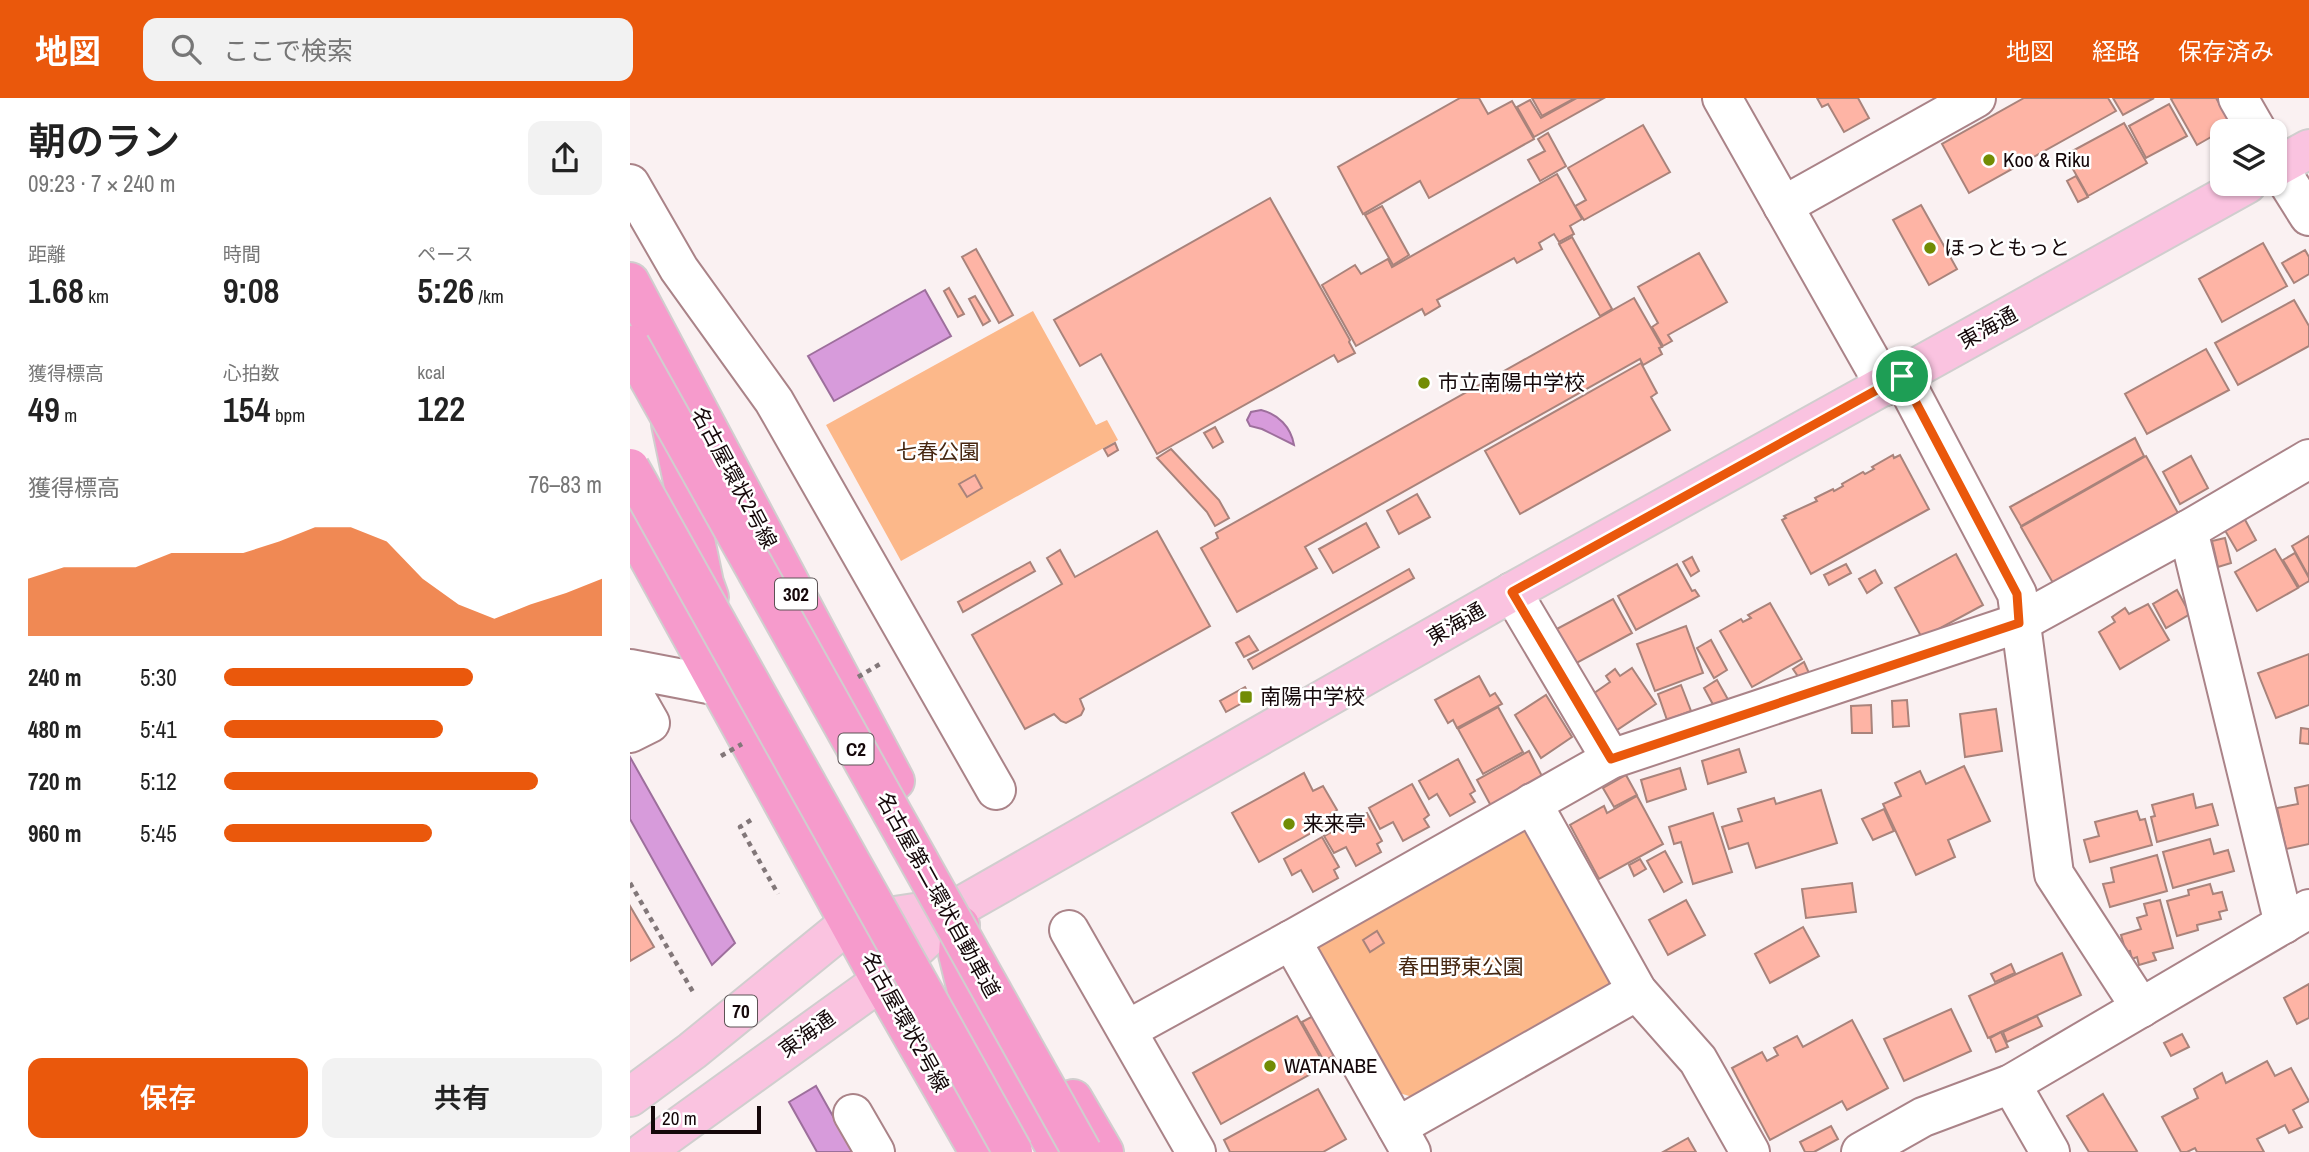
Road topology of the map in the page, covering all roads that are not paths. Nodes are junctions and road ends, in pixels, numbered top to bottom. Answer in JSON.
{"nodes":[{"id":1,"x":1722,"y":98,"type":"edge"},
{"id":2,"x":1976,"y":98,"type":"edge"},
{"id":3,"x":2238,"y":98,"type":"edge"},
{"id":4,"x":2250,"y":119,"type":"edge"},
{"id":5,"x":2287,"y":182,"type":"edge"},
{"id":6,"x":630,"y":184,"type":"edge"},
{"id":7,"x":2223,"y":196,"type":"edge"},
{"id":8,"x":1783,"y":206,"type":"junction"},
{"id":9,"x":2309,"y":216,"type":"edge"},
{"id":10,"x":679,"y":269,"type":"junction"},
{"id":11,"x":630,"y":282,"type":"edge"},
{"id":12,"x":639,"y":330,"type":"edge"},
{"id":13,"x":1893,"y":381,"type":"junction"},
{"id":14,"x":2309,"y":459,"type":"edge"},
{"id":15,"x":630,"y":468,"type":"edge"},
{"id":16,"x":630,"y":524,"type":"edge"},
{"id":17,"x":2188,"y":530,"type":"junction"},
{"id":18,"x":1512,"y":592,"type":"junction"},
{"id":19,"x":2019,"y":623,"type":"junction"},
{"id":20,"x":630,"y":669,"type":"edge"},
{"id":21,"x":719,"y":686,"type":"junction"},
{"id":22,"x":630,"y":688,"type":"edge"},
{"id":23,"x":630,"y":733,"type":"edge"},
{"id":24,"x":1611,"y":759,"type":"junction"},
{"id":25,"x":996,"y":790,"type":"dead end"},
{"id":26,"x":1532,"y":803,"type":"junction"},
{"id":27,"x":961,"y":906,"type":"junction"},
{"id":28,"x":2296,"y":917,"type":"edge"},
{"id":29,"x":866,"y":920,"type":"junction"},
{"id":30,"x":1069,"y":930,"type":"dead end"},
{"id":31,"x":1291,"y":940,"type":"junction"},
{"id":32,"x":881,"y":981,"type":"junction"},
{"id":33,"x":1637,"y":991,"type":"junction"},
{"id":34,"x":2141,"y":1008,"type":"junction"},
{"id":35,"x":1127,"y":1030,"type":"junction"},
{"id":36,"x":2011,"y":1084,"type":"junction"},
{"id":37,"x":630,"y":1097,"type":"edge"},
{"id":38,"x":853,"y":1114,"type":"dead end"},
{"id":39,"x":1404,"y":1140,"type":"edge"},
{"id":40,"x":644,"y":1152,"type":"edge"},
{"id":41,"x":875,"y":1152,"type":"edge"},
{"id":42,"x":979,"y":1152,"type":"edge"},
{"id":43,"x":1013,"y":1152,"type":"edge"},
{"id":44,"x":1058,"y":1152,"type":"edge"},
{"id":45,"x":1082,"y":1152,"type":"edge"},
{"id":46,"x":1104,"y":1152,"type":"edge"},
{"id":47,"x":1196,"y":1152,"type":"edge"},
{"id":48,"x":1750,"y":1152,"type":"edge"},
{"id":49,"x":1861,"y":1152,"type":"edge"},
{"id":50,"x":2050,"y":1152,"type":"edge"}],
"edges":[{"from":1,"to":8,"type":"street"},
{"from":2,"to":8,"type":"street"},
{"from":3,"to":4,"type":"street"},
{"from":5,"to":9,"type":"street"},
{"from":6,"to":10,"type":"street"},
{"from":7,"to":13,"type":"main road","name":"東海通"},
{"from":8,"to":13,"type":"street"},
{"from":10,"to":12,"type":"street"},
{"from":10,"to":25,"type":"street"},
{"from":11,"to":12,"type":"highway","name":"名古屋環状2号線","number":"302"},
{"from":12,"to":27,"type":"highway","name":"名古屋環状2号線","number":"302"},
{"from":12,"to":29,"type":"highway"},
{"from":12,"to":45,"type":"highway","name":"名古屋第二環状自動車道","number":"C2","bridge":true},
{"from":13,"to":18,"type":"main road","name":"東海通"},
{"from":13,"to":19,"type":"street"},
{"from":14,"to":17,"type":"street"},
{"from":15,"to":43,"type":"highway","bridge":true},
{"from":16,"to":21,"type":"highway","name":"名古屋環状2号線"},
{"from":17,"to":19,"type":"street"},
{"from":17,"to":28,"type":"street"},
{"from":18,"to":24,"type":"street"},
{"from":18,"to":27,"type":"main road","name":"東海通"},
{"from":19,"to":24,"type":"street"},
{"from":19,"to":34,"type":"street"},
{"from":20,"to":21,"type":"street"},
{"from":21,"to":29,"type":"highway","name":"名古屋環状2号線"},
{"from":22,"to":23,"type":"street"},
{"from":24,"to":26,"type":"street"},
{"from":26,"to":31,"type":"street"},
{"from":26,"to":33,"type":"street"},
{"from":27,"to":29,"type":"main road","name":"東海通"},
{"from":27,"to":32,"type":"main road","name":"東海通"},
{"from":27,"to":44,"type":"highway"},
{"from":27,"to":46,"type":"highway","name":"名古屋環状2号線","number":"302"},
{"from":28,"to":34,"type":"street"},
{"from":29,"to":32,"type":"highway","name":"名古屋環状2号線"},
{"from":29,"to":37,"type":"main road","number":"70"},
{"from":30,"to":35,"type":"street"},
{"from":31,"to":35,"type":"street"},
{"from":31,"to":39,"type":"street"},
{"from":32,"to":40,"type":"main road","name":"東海通"},
{"from":32,"to":42,"type":"highway","name":"名古屋環状2号線"},
{"from":33,"to":39,"type":"street"},
{"from":33,"to":48,"type":"street"},
{"from":34,"to":36,"type":"street"},
{"from":35,"to":47,"type":"street"},
{"from":36,"to":49,"type":"street"},
{"from":36,"to":50,"type":"street"},
{"from":38,"to":41,"type":"street"}]}
